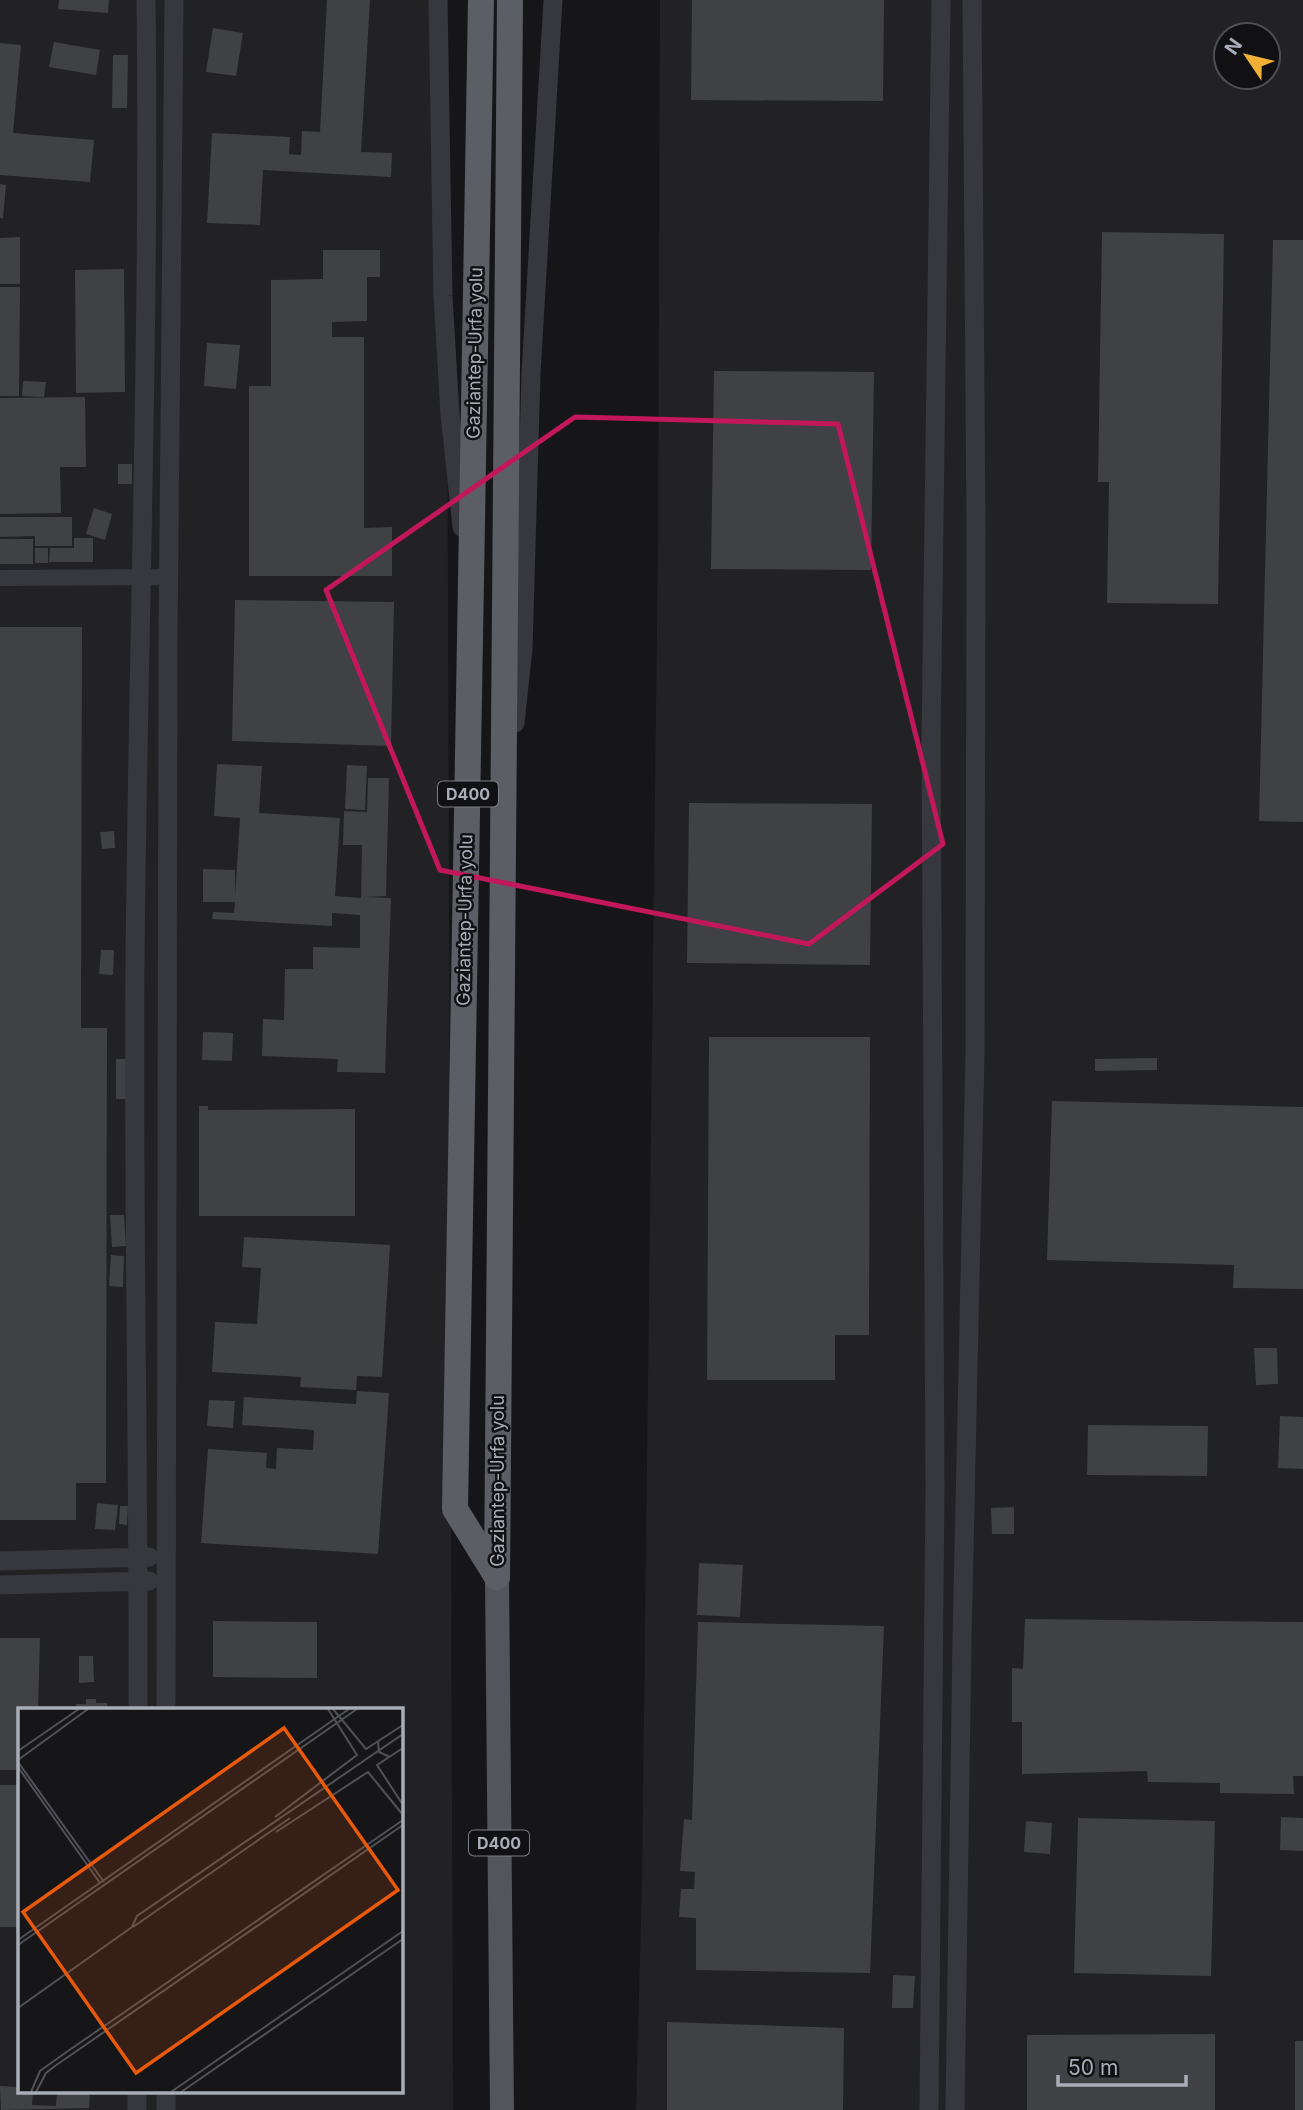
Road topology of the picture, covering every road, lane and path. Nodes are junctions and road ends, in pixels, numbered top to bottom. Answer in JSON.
{"nodes":[{"id":1,"x":146,"y":0,"type":"edge"},
{"id":2,"x":174,"y":0,"type":"edge"},
{"id":3,"x":438,"y":0,"type":"edge"},
{"id":4,"x":481,"y":0,"type":"edge"},
{"id":5,"x":510,"y":0,"type":"edge"},
{"id":6,"x":553,"y":0,"type":"edge"},
{"id":7,"x":941,"y":0,"type":"edge"},
{"id":8,"x":972,"y":0,"type":"edge"},
{"id":9,"x":143,"y":576,"type":"junction"},
{"id":10,"x":168,"y":577,"type":"junction"},
{"id":11,"x":0,"y":578,"type":"edge"},
{"id":12,"x":471,"y":608,"type":"junction"},
{"id":13,"x":503,"y":825,"type":"junction"},
{"id":14,"x":164,"y":1556,"type":"junction"},
{"id":15,"x":138,"y":1558,"type":"junction"},
{"id":16,"x":0,"y":1561,"type":"edge"},
{"id":17,"x":497,"y":1577,"type":"junction"},
{"id":18,"x":165,"y":1580,"type":"junction"},
{"id":19,"x":138,"y":1582,"type":"junction"},
{"id":20,"x":0,"y":1585,"type":"edge"},
{"id":21,"x":138,"y":1708,"type":"edge"},
{"id":22,"x":166,"y":1708,"type":"edge"},
{"id":23,"x":137,"y":2092,"type":"edge"},
{"id":24,"x":166,"y":2092,"type":"edge"},
{"id":25,"x":137,"y":2110,"type":"edge"},
{"id":26,"x":166,"y":2110,"type":"edge"},
{"id":27,"x":502,"y":2110,"type":"edge"},
{"id":28,"x":929,"y":2110,"type":"edge"},
{"id":29,"x":955,"y":2110,"type":"edge"}],
"edges":[{"from":1,"to":9,"type":"street"},
{"from":2,"to":10,"type":"street"},
{"from":3,"to":12,"type":"street"},
{"from":4,"to":12,"type":"highway","name":"Gaziantep-Urfa yolu","number":"D400"},
{"from":5,"to":13,"type":"highway","name":"Gaziantep-Urfa yolu","number":"D400"},
{"from":6,"to":13,"type":"street"},
{"from":7,"to":28,"type":"street"},
{"from":8,"to":29,"type":"street"},
{"from":9,"to":10,"type":"street"},
{"from":9,"to":11,"type":"street"},
{"from":9,"to":15,"type":"street"},
{"from":10,"to":14,"type":"street"},
{"from":12,"to":17,"type":"highway","name":"Gaziantep-Urfa yolu","number":"D400"},
{"from":13,"to":17,"type":"highway","name":"Gaziantep-Urfa yolu","number":"D400"},
{"from":14,"to":15,"type":"street"},
{"from":14,"to":18,"type":"street"},
{"from":15,"to":16,"type":"street"},
{"from":15,"to":19,"type":"street"},
{"from":17,"to":27,"type":"main road","name":"Gaziantep-Urfa yolu","number":"D400"},
{"from":18,"to":19,"type":"street"},
{"from":18,"to":22,"type":"street"},
{"from":19,"to":20,"type":"street"},
{"from":19,"to":21,"type":"street"},
{"from":23,"to":25,"type":"street"},
{"from":24,"to":26,"type":"street"}]}
